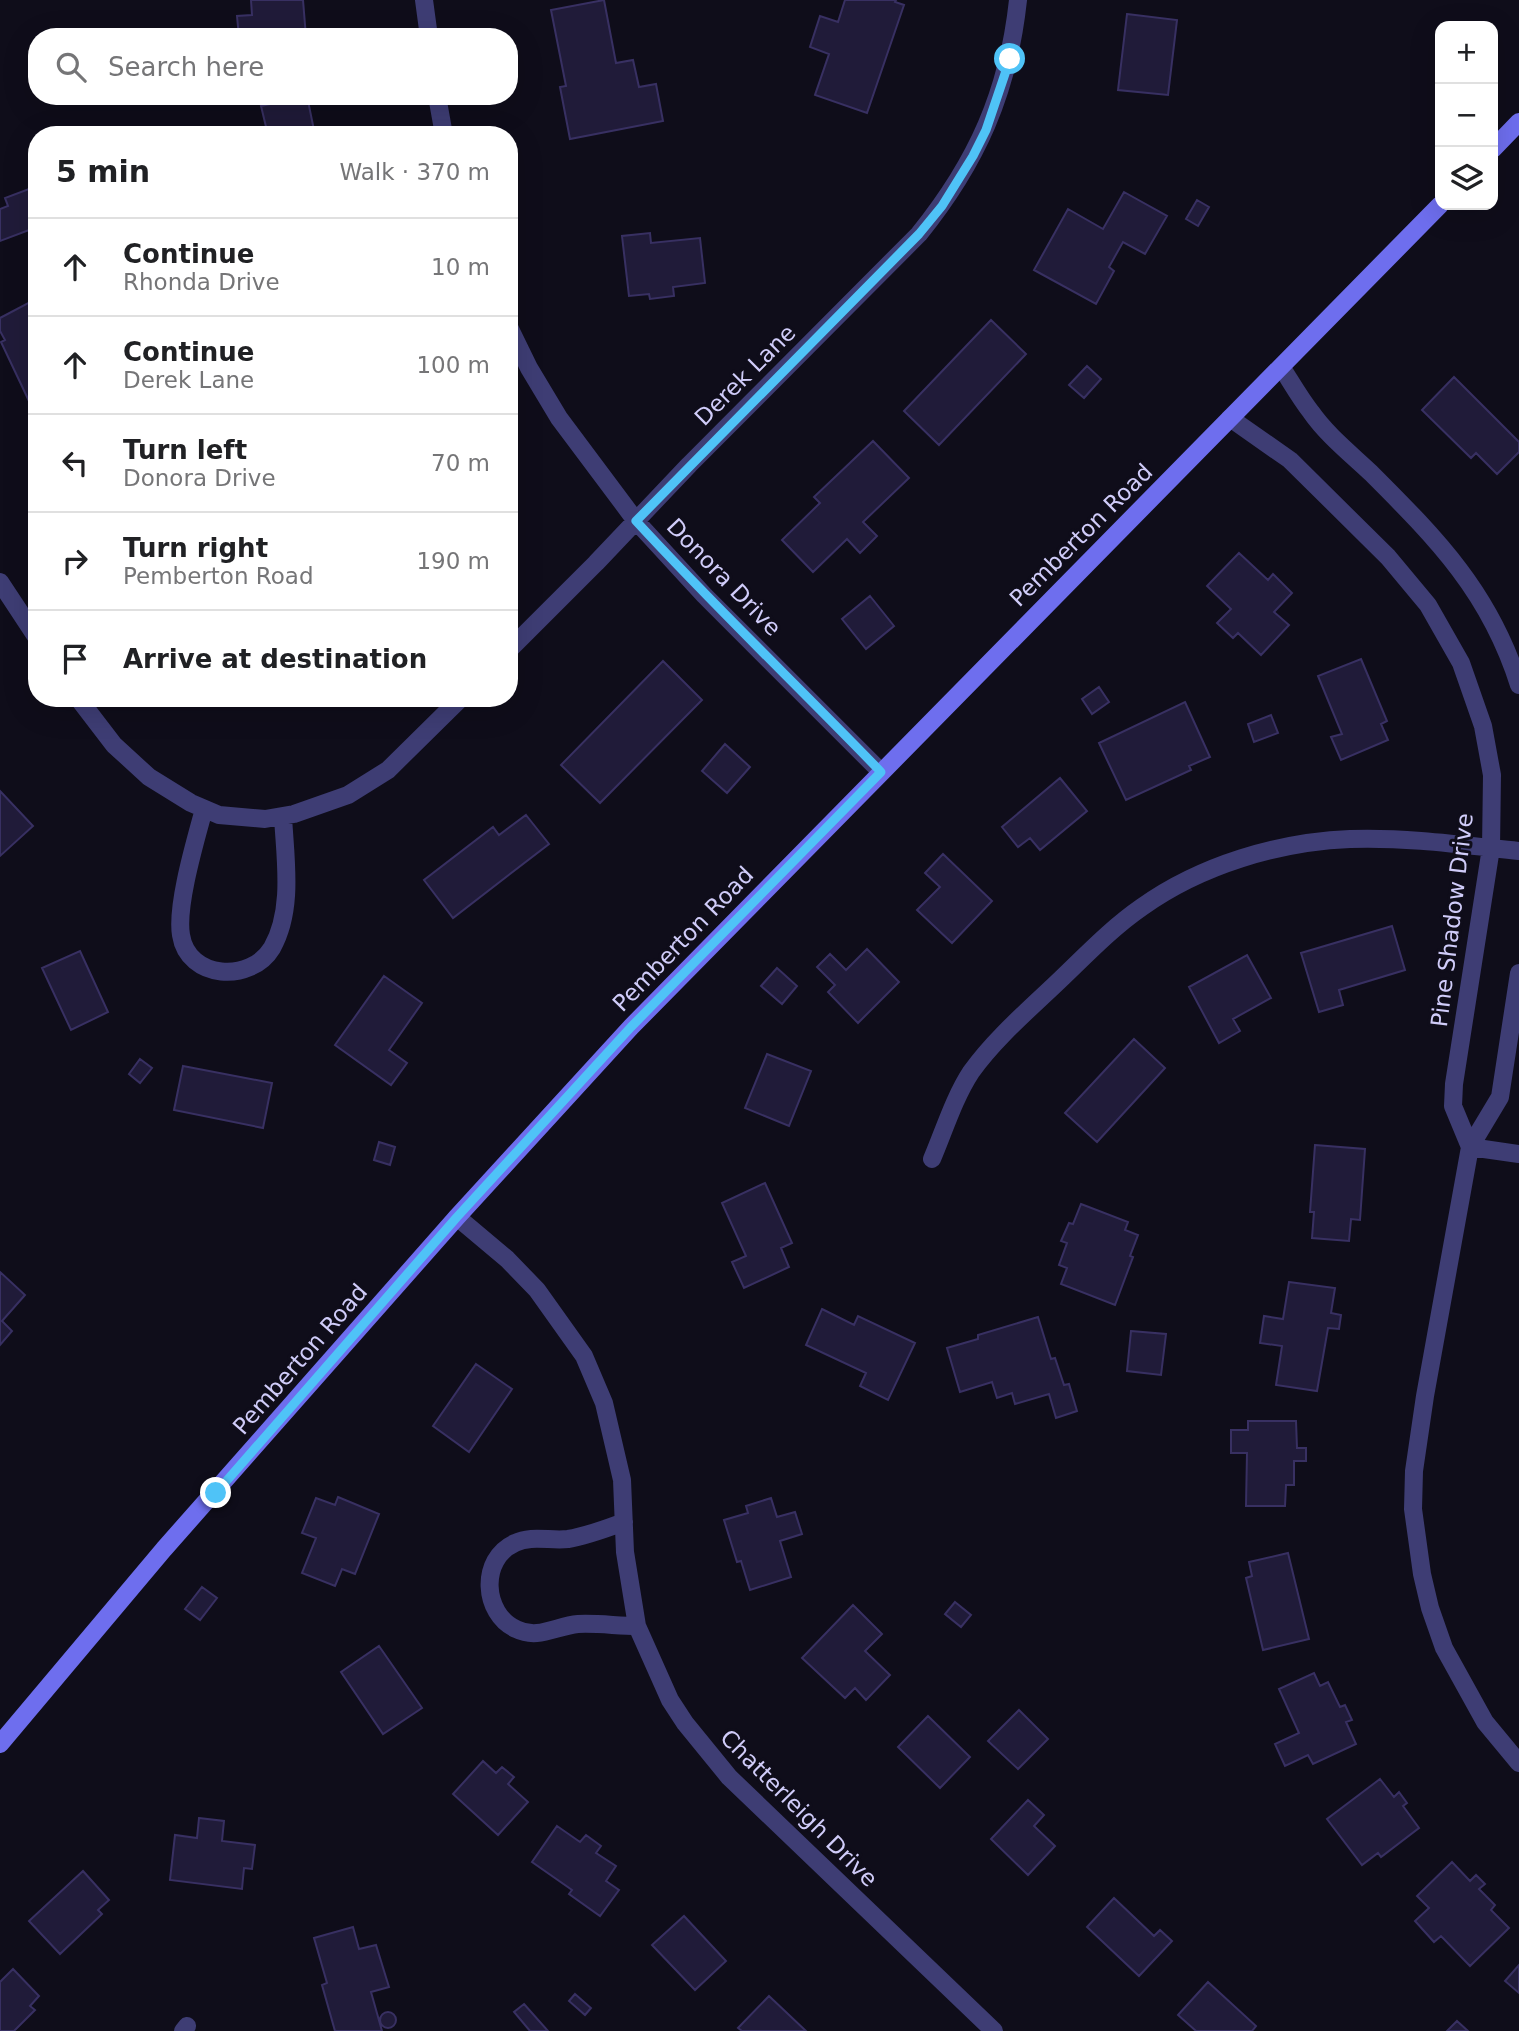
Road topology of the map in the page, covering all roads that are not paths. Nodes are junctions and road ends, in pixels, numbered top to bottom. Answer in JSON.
{"nodes":[{"id":1,"x":424,"y":0,"type":"edge"},
{"id":2,"x":1018,"y":0,"type":"edge"},
{"id":3,"x":428,"y":28,"type":"edge"},
{"id":4,"x":439,"y":105,"type":"edge"},
{"id":5,"x":1519,"y":122,"type":"edge"},
{"id":6,"x":442,"y":126,"type":"edge"},
{"id":7,"x":1495,"y":147,"type":"edge"},
{"id":8,"x":1435,"y":210,"type":"edge"},
{"id":9,"x":518,"y":345,"type":"edge"},
{"id":10,"x":1282,"y":368,"type":"junction"},
{"id":11,"x":1230,"y":418,"type":"junction"},
{"id":12,"x":636,"y":521,"type":"junction"},
{"id":13,"x":0,"y":582,"type":"edge"},
{"id":14,"x":28,"y":624,"type":"edge"},
{"id":15,"x":518,"y":641,"type":"edge"},
{"id":16,"x":1519,"y":685,"type":"edge"},
{"id":17,"x":85,"y":707,"type":"edge"},
{"id":18,"x":452,"y":707,"type":"edge"},
{"id":19,"x":881,"y":772,"type":"junction"},
{"id":20,"x":204,"y":809,"type":"junction"},
{"id":21,"x":283,"y":816,"type":"junction"},
{"id":22,"x":1491,"y":848,"type":"junction"},
{"id":23,"x":1519,"y":850,"type":"edge"},
{"id":24,"x":1519,"y":973,"type":"edge"},
{"id":25,"x":1470,"y":1147,"type":"junction"},
{"id":26,"x":1519,"y":1154,"type":"edge"},
{"id":27,"x":932,"y":1159,"type":"dead end"},
{"id":28,"x":457,"y":1217,"type":"junction"},
{"id":29,"x":624,"y":1522,"type":"junction"},
{"id":30,"x":637,"y":1626,"type":"junction"},
{"id":31,"x":0,"y":1744,"type":"edge"},
{"id":32,"x":1519,"y":1763,"type":"edge"},
{"id":33,"x":994,"y":2031,"type":"edge"}],
"edges":[{"from":1,"to":3,"type":"street"},
{"from":2,"to":12,"type":"street","name":"Derek Lane"},
{"from":4,"to":6,"type":"street"},
{"from":5,"to":7,"type":"street"},
{"from":8,"to":10,"type":"street","name":"Pemberton Road"},
{"from":9,"to":12,"type":"street","name":"Donora Drive"},
{"from":10,"to":11,"type":"street","name":"Pemberton Road"},
{"from":10,"to":16,"type":"street"},
{"from":11,"to":19,"type":"street","name":"Pemberton Road"},
{"from":11,"to":22,"type":"street","name":"Pine Shadow Drive"},
{"from":12,"to":15,"type":"street","name":"Derek Lane"},
{"from":12,"to":19,"type":"street","name":"Donora Drive"},
{"from":13,"to":14,"type":"street"},
{"from":17,"to":20,"type":"street"},
{"from":18,"to":21,"type":"street"},
{"from":19,"to":28,"type":"street","name":"Pemberton Road"},
{"from":20,"to":21,"type":"street"},
{"from":20,"to":21,"type":"street"},
{"from":22,"to":23,"type":"street"},
{"from":22,"to":25,"type":"street","name":"Pine Shadow Drive"},
{"from":22,"to":27,"type":"street"},
{"from":24,"to":25,"type":"street"},
{"from":25,"to":26,"type":"street"},
{"from":25,"to":32,"type":"street"},
{"from":28,"to":29,"type":"street","name":"Chatterleigh Drive"},
{"from":28,"to":31,"type":"street","name":"Pemberton Road"},
{"from":29,"to":30,"type":"street","name":"Chatterleigh Drive"},
{"from":29,"to":30,"type":"street"},
{"from":30,"to":33,"type":"street","name":"Chatterleigh Drive"}]}
